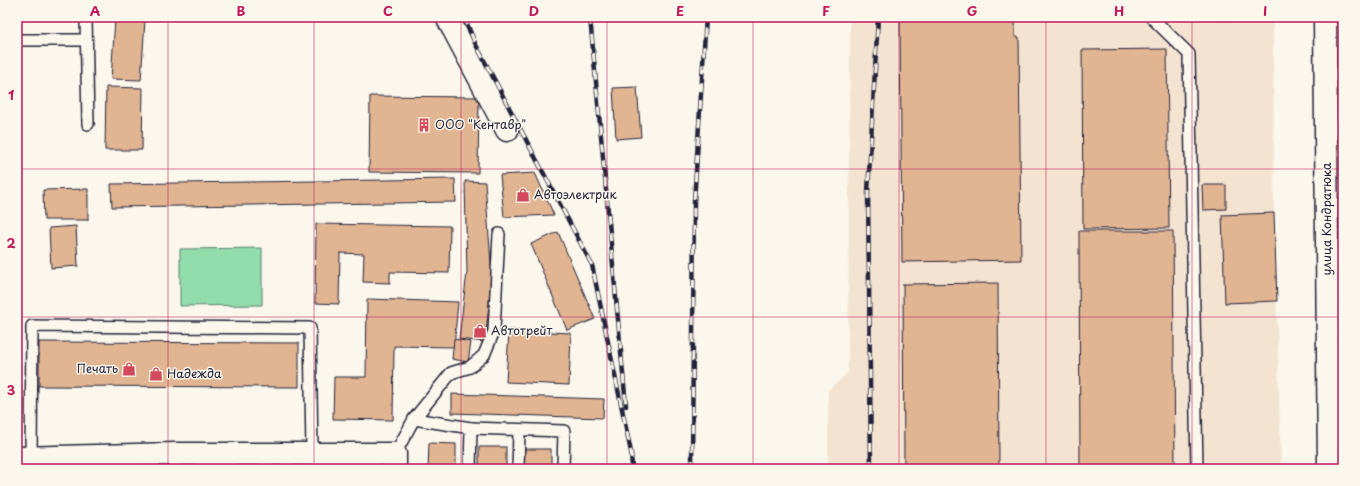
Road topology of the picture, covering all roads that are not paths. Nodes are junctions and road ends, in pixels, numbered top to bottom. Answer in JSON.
{"nodes":[{"id":1,"x":86,"y":17,"type":"edge"},
{"id":2,"x":447,"y":17,"type":"edge"},
{"id":3,"x":1151,"y":17,"type":"edge"},
{"id":4,"x":1325,"y":17,"type":"edge"},
{"id":5,"x":17,"y":40,"type":"edge"},
{"id":6,"x":86,"y":40,"type":"junction"},
{"id":7,"x":88,"y":124,"type":"dead end"},
{"id":8,"x":507,"y":130,"type":"dead end"},
{"id":9,"x":499,"y":234,"type":"dead end"},
{"id":10,"x":414,"y":419,"type":"junction"},
{"id":11,"x":471,"y":428,"type":"junction"},
{"id":12,"x":519,"y":430,"type":"junction"},
{"id":13,"x":312,"y":454,"type":"junction"},
{"id":14,"x":24,"y":458,"type":"edge"},
{"id":15,"x":175,"y":461,"type":"edge"},
{"id":16,"x":395,"y":461,"type":"edge"},
{"id":17,"x":470,"y":469,"type":"edge"},
{"id":18,"x":518,"y":469,"type":"edge"},
{"id":19,"x":563,"y":469,"type":"edge"},
{"id":20,"x":1196,"y":469,"type":"edge"},
{"id":21,"x":1329,"y":469,"type":"edge"}],
"edges":[{"from":1,"to":6,"type":"lane"},
{"from":2,"to":8,"type":"street"},
{"from":3,"to":20,"type":"lane"},
{"from":4,"to":21,"type":"street","name":"улица Кондратюка"},
{"from":5,"to":6,"type":"lane"},
{"from":6,"to":7,"type":"lane"},
{"from":9,"to":10,"type":"lane"},
{"from":10,"to":11,"type":"lane"},
{"from":10,"to":16,"type":"lane"},
{"from":11,"to":12,"type":"lane"},
{"from":11,"to":17,"type":"lane"},
{"from":12,"to":18,"type":"lane"},
{"from":12,"to":19,"type":"lane"},
{"from":13,"to":14,"type":"lane"},
{"from":13,"to":15,"type":"street"},
{"from":13,"to":16,"type":"street"},
{"from":14,"to":15,"type":"street"}]}
